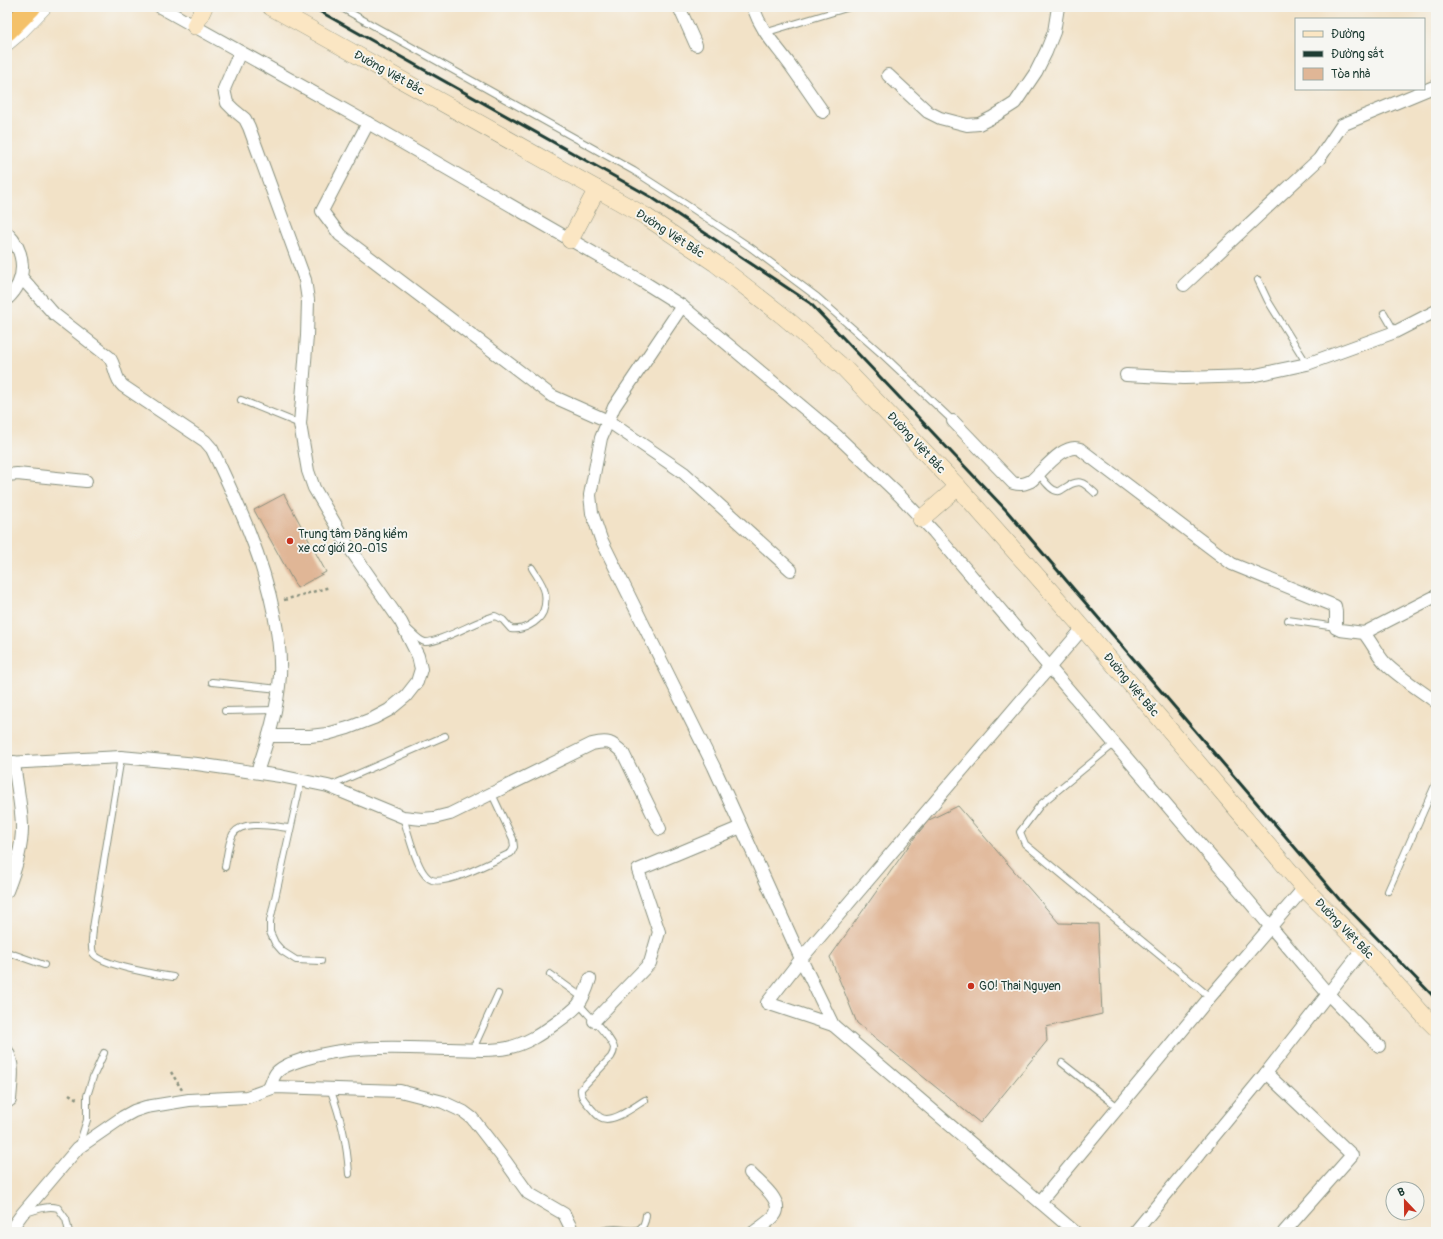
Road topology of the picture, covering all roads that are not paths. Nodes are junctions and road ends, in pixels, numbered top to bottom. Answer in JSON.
{"nodes":[{"id":1,"x":17,"y":7,"type":"edge"},
{"id":2,"x":31,"y":7,"type":"edge"},
{"id":3,"x":44,"y":7,"type":"edge"},
{"id":4,"x":160,"y":7,"type":"edge"},
{"id":5,"x":204,"y":7,"type":"edge"},
{"id":6,"x":271,"y":7,"type":"edge"},
{"id":7,"x":340,"y":7,"type":"edge"},
{"id":8,"x":679,"y":7,"type":"edge"},
{"id":9,"x":753,"y":7,"type":"edge"},
{"id":10,"x":850,"y":7,"type":"edge"},
{"id":11,"x":1058,"y":7,"type":"edge"},
{"id":12,"x":7,"y":16,"type":"edge"},
{"id":13,"x":195,"y":26,"type":"junction"},
{"id":14,"x":7,"y":31,"type":"edge"},
{"id":15,"x":764,"y":33,"type":"junction"},
{"id":16,"x":7,"y":43,"type":"edge"},
{"id":17,"x":696,"y":45,"type":"dead end"},
{"id":18,"x":240,"y":52,"type":"junction"},
{"id":19,"x":888,"y":75,"type":"dead end"},
{"id":20,"x":1436,"y":86,"type":"edge"},
{"id":21,"x":822,"y":112,"type":"dead end"},
{"id":22,"x":368,"y":123,"type":"junction"},
{"id":23,"x":597,"y":189,"type":"junction"},
{"id":24,"x":7,"y":233,"type":"edge"},
{"id":25,"x":570,"y":240,"type":"junction"},
{"id":26,"x":21,"y":277,"type":"junction"},
{"id":27,"x":1258,"y":280,"type":"dead end"},
{"id":28,"x":1184,"y":285,"type":"dead end"},
{"id":29,"x":7,"y":299,"type":"edge"},
{"id":30,"x":682,"y":306,"type":"junction"},
{"id":31,"x":1436,"y":311,"type":"edge"},
{"id":32,"x":1384,"y":313,"type":"dead end"},
{"id":33,"x":1395,"y":332,"type":"junction"},
{"id":34,"x":1307,"y":364,"type":"junction"},
{"id":35,"x":1126,"y":375,"type":"dead end"},
{"id":36,"x":241,"y":400,"type":"dead end"},
{"id":37,"x":608,"y":421,"type":"junction"},
{"id":38,"x":953,"y":421,"type":"joint"},
{"id":39,"x":300,"y":424,"type":"junction"},
{"id":40,"x":1038,"y":474,"type":"junction"},
{"id":41,"x":7,"y":475,"type":"edge"},
{"id":42,"x":86,"y":481,"type":"dead end"},
{"id":43,"x":958,"y":488,"type":"junction"},
{"id":44,"x":1095,"y":493,"type":"dead end"},
{"id":45,"x":921,"y":519,"type":"junction"},
{"id":46,"x":532,"y":568,"type":"dead end"},
{"id":47,"x":791,"y":570,"type":"dead end"},
{"id":48,"x":1436,"y":596,"type":"edge"},
{"id":49,"x":1288,"y":620,"type":"dead end"},
{"id":50,"x":401,"y":622,"type":"junction"},
{"id":51,"x":1336,"y":627,"type":"junction"},
{"id":52,"x":1083,"y":628,"type":"junction"},
{"id":53,"x":1364,"y":634,"type":"junction"},
{"id":54,"x":1050,"y":667,"type":"junction"},
{"id":55,"x":212,"y":682,"type":"dead end"},
{"id":56,"x":279,"y":689,"type":"junction"},
{"id":57,"x":1436,"y":702,"type":"edge"},
{"id":58,"x":275,"y":710,"type":"junction"},
{"id":59,"x":225,"y":711,"type":"dead end"},
{"id":60,"x":270,"y":736,"type":"junction"},
{"id":61,"x":445,"y":736,"type":"dead end"},
{"id":62,"x":1114,"y":744,"type":"junction"},
{"id":63,"x":121,"y":758,"type":"junction"},
{"id":64,"x":10,"y":763,"type":"edge"},
{"id":65,"x":257,"y":772,"type":"junction"},
{"id":66,"x":301,"y":781,"type":"junction"},
{"id":67,"x":1436,"y":783,"type":"edge"},
{"id":68,"x":328,"y":786,"type":"junction"},
{"id":69,"x":492,"y":794,"type":"junction"},
{"id":70,"x":403,"y":817,"type":"junction"},
{"id":71,"x":741,"y":826,"type":"junction"},
{"id":72,"x":290,"y":828,"type":"junction"},
{"id":73,"x":660,"y":829,"type":"dead end"},
{"id":74,"x":225,"y":867,"type":"dead end"},
{"id":75,"x":1304,"y":888,"type":"junction"},
{"id":76,"x":7,"y":891,"type":"edge"},
{"id":77,"x":1388,"y":891,"type":"dead end"},
{"id":78,"x":1271,"y":926,"type":"junction"},
{"id":79,"x":1364,"y":948,"type":"junction"},
{"id":80,"x":7,"y":952,"type":"edge"},
{"id":81,"x":801,"y":959,"type":"junction"},
{"id":82,"x":321,"y":961,"type":"dead end"},
{"id":83,"x":44,"y":964,"type":"dead end"},
{"id":84,"x":550,"y":974,"type":"dead end"},
{"id":85,"x":173,"y":977,"type":"dead end"},
{"id":86,"x":590,"y":979,"type":"dead end"},
{"id":87,"x":498,"y":994,"type":"dead end"},
{"id":88,"x":1328,"y":994,"type":"junction"},
{"id":89,"x":1210,"y":997,"type":"junction"},
{"id":90,"x":581,"y":1002,"type":"junction"},
{"id":91,"x":594,"y":1021,"type":"junction"},
{"id":92,"x":833,"y":1025,"type":"junction"},
{"id":93,"x":1436,"y":1028,"type":"edge"},
{"id":94,"x":1379,"y":1046,"type":"dead end"},
{"id":95,"x":473,"y":1049,"type":"junction"},
{"id":96,"x":7,"y":1051,"type":"edge"},
{"id":97,"x":104,"y":1053,"type":"dead end"},
{"id":98,"x":1062,"y":1063,"type":"dead end"},
{"id":99,"x":1266,"y":1073,"type":"junction"},
{"id":100,"x":269,"y":1088,"type":"junction"},
{"id":101,"x":330,"y":1088,"type":"junction"},
{"id":102,"x":645,"y":1100,"type":"dead end"},
{"id":103,"x":7,"y":1102,"type":"edge"},
{"id":104,"x":1118,"y":1107,"type":"junction"},
{"id":105,"x":78,"y":1148,"type":"junction"},
{"id":106,"x":750,"y":1173,"type":"dead end"},
{"id":107,"x":349,"y":1174,"type":"dead end"},
{"id":108,"x":1040,"y":1202,"type":"junction"},
{"id":109,"x":22,"y":1214,"type":"junction"},
{"id":110,"x":646,"y":1215,"type":"dead end"},
{"id":111,"x":9,"y":1232,"type":"edge"},
{"id":112,"x":69,"y":1232,"type":"edge"},
{"id":113,"x":573,"y":1232,"type":"edge"},
{"id":114,"x":596,"y":1232,"type":"edge"},
{"id":115,"x":754,"y":1232,"type":"edge"},
{"id":116,"x":1075,"y":1232,"type":"edge"},
{"id":117,"x":1135,"y":1232,"type":"edge"},
{"id":118,"x":1284,"y":1232,"type":"edge"}],
"edges":[{"from":1,"to":12,"type":"highway"},
{"from":2,"to":14,"type":"highway"},
{"from":3,"to":16,"type":"street"},
{"from":4,"to":13,"type":"street"},
{"from":5,"to":13,"type":"main road"},
{"from":6,"to":23,"type":"main road","name":"Đường Việt Bắc"},
{"from":7,"to":38,"type":"lane"},
{"from":8,"to":17,"type":"street"},
{"from":9,"to":15,"type":"street"},
{"from":10,"to":15,"type":"lane"},
{"from":11,"to":19,"type":"street"},
{"from":13,"to":18,"type":"street"},
{"from":15,"to":21,"type":"street"},
{"from":18,"to":22,"type":"street"},
{"from":18,"to":39,"type":"street"},
{"from":20,"to":28,"type":"street"},
{"from":22,"to":25,"type":"street"},
{"from":22,"to":37,"type":"street"},
{"from":23,"to":25,"type":"main road"},
{"from":23,"to":43,"type":"main road","name":"Đường Việt Bắc"},
{"from":24,"to":26,"type":"street"},
{"from":25,"to":30,"type":"street"},
{"from":26,"to":29,"type":"street"},
{"from":26,"to":56,"type":"street"},
{"from":27,"to":34,"type":"lane"},
{"from":30,"to":37,"type":"street"},
{"from":30,"to":45,"type":"street"},
{"from":31,"to":33,"type":"street"},
{"from":32,"to":33,"type":"lane"},
{"from":33,"to":34,"type":"street"},
{"from":34,"to":35,"type":"street"},
{"from":36,"to":39,"type":"lane"},
{"from":37,"to":47,"type":"street"},
{"from":37,"to":71,"type":"street"},
{"from":38,"to":40,"type":"street"},
{"from":39,"to":50,"type":"street"},
{"from":40,"to":44,"type":"lane"},
{"from":40,"to":51,"type":"street"},
{"from":41,"to":42,"type":"street"},
{"from":43,"to":45,"type":"main road"},
{"from":43,"to":52,"type":"main road","name":"Đường Việt Bắc"},
{"from":45,"to":54,"type":"street"},
{"from":46,"to":50,"type":"lane"},
{"from":48,"to":53,"type":"street"},
{"from":49,"to":51,"type":"lane"},
{"from":50,"to":60,"type":"street"},
{"from":51,"to":53,"type":"street"},
{"from":52,"to":54,"type":"street"},
{"from":52,"to":75,"type":"main road","name":"Đường Việt Bắc"},
{"from":53,"to":57,"type":"street"},
{"from":54,"to":62,"type":"street"},
{"from":54,"to":81,"type":"street"},
{"from":55,"to":56,"type":"lane"},
{"from":56,"to":58,"type":"street"},
{"from":58,"to":59,"type":"lane"},
{"from":58,"to":60,"type":"street"},
{"from":60,"to":65,"type":"street"},
{"from":61,"to":68,"type":"lane"},
{"from":62,"to":78,"type":"street"},
{"from":62,"to":89,"type":"lane"},
{"from":63,"to":64,"type":"street"},
{"from":63,"to":65,"type":"street"},
{"from":63,"to":85,"type":"lane"},
{"from":64,"to":76,"type":"street"},
{"from":65,"to":66,"type":"street"},
{"from":66,"to":68,"type":"street"},
{"from":66,"to":72,"type":"lane"},
{"from":67,"to":77,"type":"lane"},
{"from":68,"to":70,"type":"street"},
{"from":69,"to":70,"type":"street"},
{"from":69,"to":70,"type":"lane"},
{"from":69,"to":73,"type":"street"},
{"from":71,"to":81,"type":"street"},
{"from":71,"to":91,"type":"street"},
{"from":72,"to":74,"type":"lane"},
{"from":72,"to":82,"type":"lane"},
{"from":75,"to":78,"type":"street"},
{"from":75,"to":79,"type":"main road","name":"Đường Việt Bắc"},
{"from":78,"to":88,"type":"street"},
{"from":78,"to":89,"type":"street"},
{"from":79,"to":88,"type":"street"},
{"from":79,"to":93,"type":"main road","name":"Đường Việt Bắc"},
{"from":80,"to":83,"type":"lane"},
{"from":81,"to":92,"type":"street"},
{"from":81,"to":92,"type":"street"},
{"from":84,"to":90,"type":"lane"},
{"from":86,"to":90,"type":"street"},
{"from":87,"to":95,"type":"lane"},
{"from":88,"to":94,"type":"street"},
{"from":88,"to":99,"type":"street"},
{"from":89,"to":104,"type":"street"},
{"from":90,"to":91,"type":"lane"},
{"from":90,"to":95,"type":"street"},
{"from":91,"to":102,"type":"lane"},
{"from":92,"to":108,"type":"street"},
{"from":95,"to":100,"type":"street"},
{"from":96,"to":103,"type":"street"},
{"from":97,"to":105,"type":"lane"},
{"from":98,"to":104,"type":"lane"},
{"from":99,"to":117,"type":"street"},
{"from":99,"to":118,"type":"street"},
{"from":100,"to":101,"type":"street"},
{"from":100,"to":105,"type":"street"},
{"from":101,"to":107,"type":"lane"},
{"from":101,"to":113,"type":"street"},
{"from":104,"to":108,"type":"street"},
{"from":105,"to":109,"type":"street"},
{"from":106,"to":115,"type":"street"},
{"from":108,"to":116,"type":"street"},
{"from":109,"to":111,"type":"street"},
{"from":109,"to":112,"type":"lane"},
{"from":110,"to":114,"type":"lane"}]}
